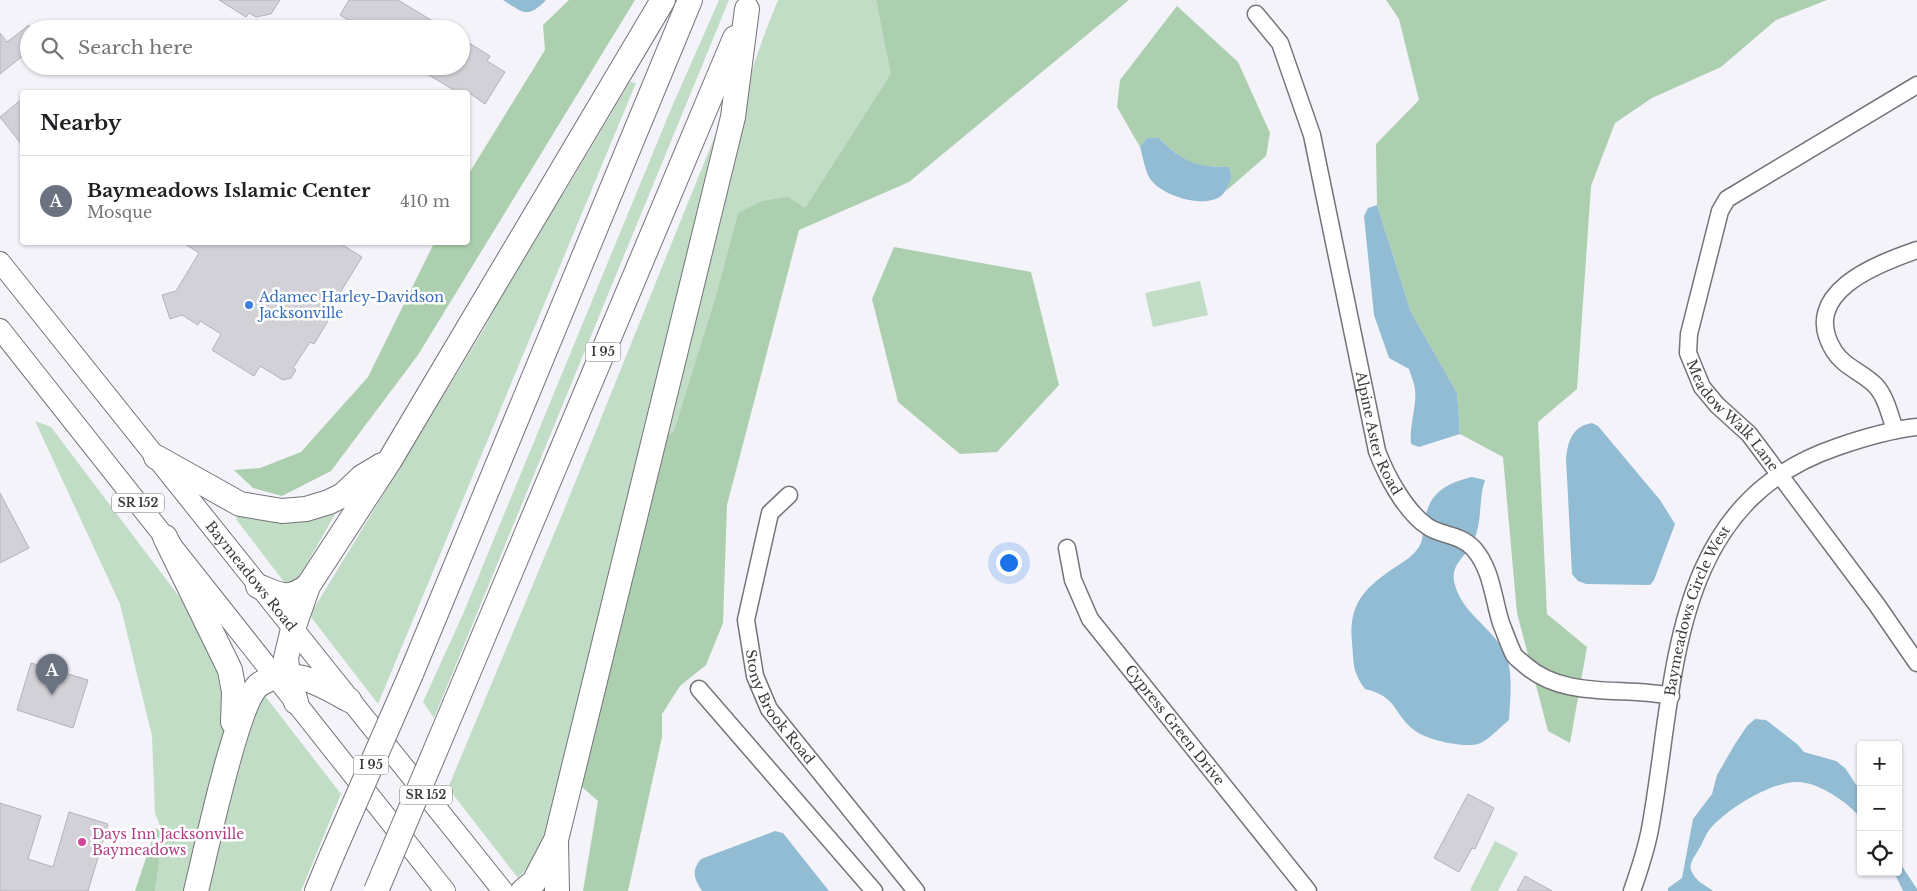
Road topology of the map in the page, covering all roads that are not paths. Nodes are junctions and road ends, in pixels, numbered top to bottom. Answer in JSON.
{"nodes":[{"id":1,"x":663,"y":0,"type":"edge"},
{"id":2,"x":690,"y":0,"type":"edge"},
{"id":3,"x":749,"y":5,"type":"edge"},
{"id":4,"x":1256,"y":14,"type":"dead end"},
{"id":5,"x":1917,"y":85,"type":"edge"},
{"id":6,"x":1917,"y":250,"type":"edge"},
{"id":7,"x":0,"y":262,"type":"edge"},
{"id":8,"x":0,"y":329,"type":"edge"},
{"id":9,"x":1917,"y":427,"type":"edge"},
{"id":10,"x":1895,"y":430,"type":"junction"},
{"id":11,"x":156,"y":457,"type":"junction"},
{"id":12,"x":390,"y":460,"type":"junction"},
{"id":13,"x":1778,"y":475,"type":"junction"},
{"id":14,"x":789,"y":494,"type":"dead end"},
{"id":15,"x":165,"y":537,"type":"junction"},
{"id":16,"x":1066,"y":548,"type":"dead end"},
{"id":17,"x":258,"y":586,"type":"junction"},
{"id":18,"x":308,"y":586,"type":"junction"},
{"id":19,"x":293,"y":629,"type":"junction"},
{"id":20,"x":1917,"y":663,"type":"edge"},
{"id":21,"x":282,"y":676,"type":"junction"},
{"id":22,"x":699,"y":689,"type":"dead end"},
{"id":23,"x":1671,"y":696,"type":"junction"},
{"id":24,"x":349,"y":700,"type":"junction"},
{"id":25,"x":296,"y":702,"type":"joint"},
{"id":26,"x":232,"y":744,"type":"junction"},
{"id":27,"x":556,"y":840,"type":"junction"},
{"id":28,"x":196,"y":891,"type":"edge"},
{"id":29,"x":317,"y":891,"type":"edge"},
{"id":30,"x":376,"y":891,"type":"edge"},
{"id":31,"x":445,"y":891,"type":"edge"},
{"id":32,"x":503,"y":891,"type":"edge"},
{"id":33,"x":523,"y":891,"type":"edge"},
{"id":34,"x":557,"y":891,"type":"edge"},
{"id":35,"x":874,"y":891,"type":"edge"},
{"id":36,"x":916,"y":891,"type":"edge"},
{"id":37,"x":1308,"y":891,"type":"edge"},
{"id":38,"x":1632,"y":891,"type":"edge"}],
"edges":[{"from":1,"to":12,"type":"highway"},
{"from":2,"to":29,"type":"highway","number":"I 95","bridge":true},
{"from":3,"to":27,"type":"highway"},
{"from":3,"to":30,"type":"highway","number":"I 95","bridge":true},
{"from":4,"to":23,"type":"street","name":"Alpine Aster Road"},
{"from":5,"to":13,"type":"street","name":"Meadow Walk Lane"},
{"from":6,"to":10,"type":"street"},
{"from":7,"to":11,"type":"main road","name":"Baymeadows Road","number":"SR 152"},
{"from":8,"to":15,"type":"main road","number":"SR 152"},
{"from":9,"to":10,"type":"street","name":"Baymeadows Circle West"},
{"from":10,"to":13,"type":"street","name":"Baymeadows Circle West"},
{"from":11,"to":12,"type":"highway"},
{"from":11,"to":17,"type":"main road","name":"Baymeadows Road","number":"SR 152"},
{"from":12,"to":18,"type":"highway"},
{"from":13,"to":20,"type":"street","name":"Meadow Walk Lane"},
{"from":13,"to":23,"type":"street","name":"Baymeadows Circle West"},
{"from":14,"to":36,"type":"street","name":"Stony Brook Road"},
{"from":15,"to":21,"type":"main road","number":"SR 152"},
{"from":15,"to":26,"type":"highway"},
{"from":16,"to":37,"type":"street","name":"Cypress Green Drive"},
{"from":17,"to":18,"type":"highway"},
{"from":17,"to":19,"type":"main road","name":"Baymeadows Road","number":"SR 152"},
{"from":18,"to":19,"type":"highway"},
{"from":19,"to":21,"type":"highway"},
{"from":19,"to":24,"type":"main road","name":"Baymeadows Road","number":"SR 152"},
{"from":21,"to":24,"type":"highway"},
{"from":21,"to":25,"type":"highway"},
{"from":21,"to":26,"type":"highway"},
{"from":22,"to":35,"type":"street"},
{"from":23,"to":38,"type":"street","name":"Baymeadows Circle West"},
{"from":24,"to":32,"type":"main road","name":"Baymeadows Road","number":"SR 152"},
{"from":25,"to":31,"type":"main road","number":"SR 152"},
{"from":26,"to":28,"type":"highway"},
{"from":27,"to":33,"type":"highway"},
{"from":27,"to":34,"type":"highway"}]}
